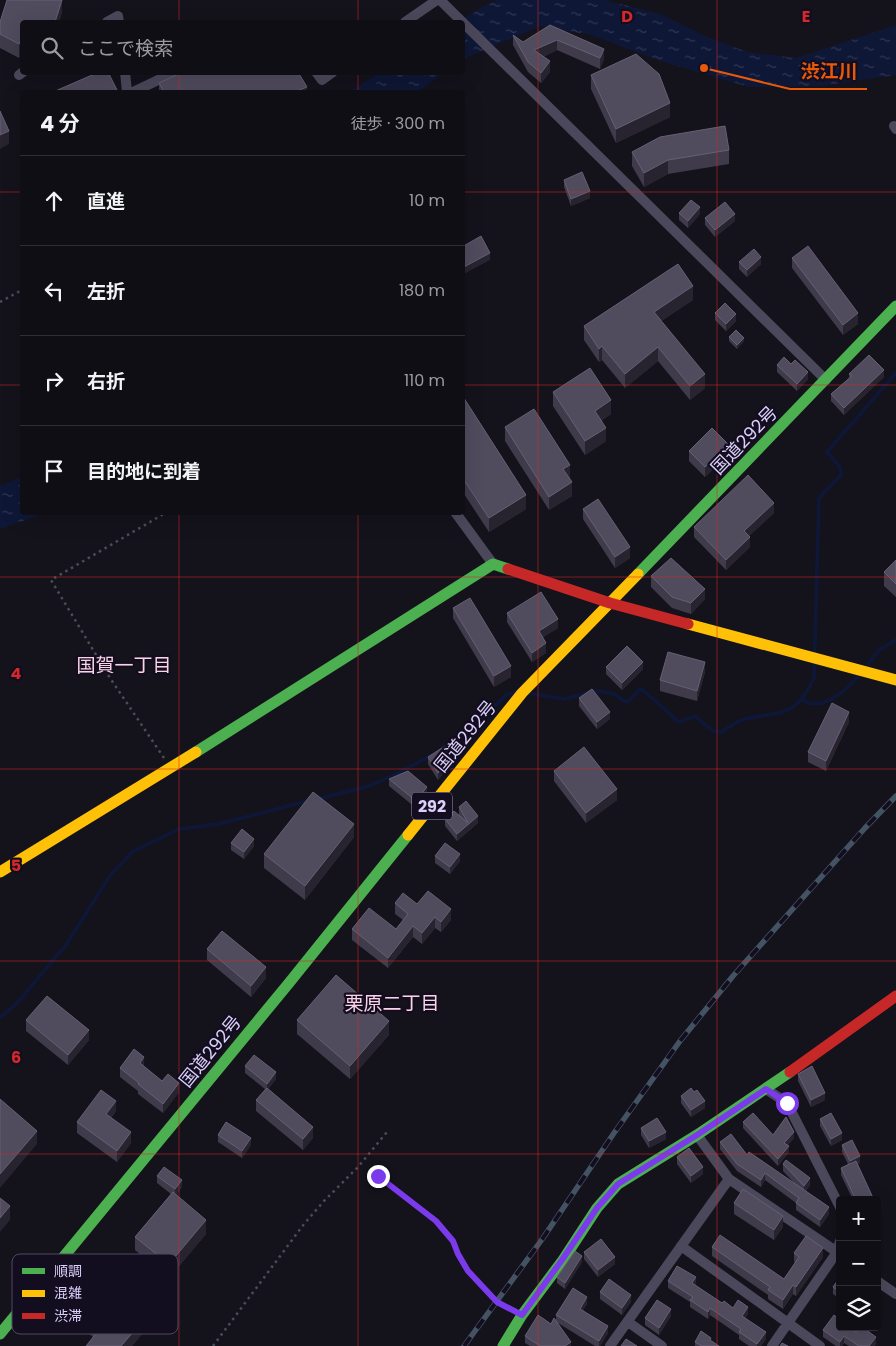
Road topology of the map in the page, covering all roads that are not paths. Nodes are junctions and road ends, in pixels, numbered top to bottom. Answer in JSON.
{"nodes":[{"id":1,"x":439,"y":0,"type":"edge"},
{"id":2,"x":408,"y":20,"type":"edge"},
{"id":3,"x":461,"y":20,"type":"edge"},
{"id":4,"x":465,"y":24,"type":"edge"},
{"id":5,"x":125,"y":75,"type":"edge"},
{"id":6,"x":169,"y":75,"type":"edge"},
{"id":7,"x":318,"y":75,"type":"edge"},
{"id":8,"x":329,"y":75,"type":"edge"},
{"id":9,"x":127,"y":90,"type":"edge"},
{"id":10,"x":137,"y":90,"type":"edge"},
{"id":11,"x":896,"y":306,"type":"edge"},
{"id":12,"x":826,"y":380,"type":"junction"},
{"id":13,"x":458,"y":515,"type":"edge"},
{"id":14,"x":493,"y":564,"type":"junction"},
{"id":15,"x":610,"y":603,"type":"junction"},
{"id":16,"x":896,"y":680,"type":"edge"},
{"id":17,"x":0,"y":872,"type":"edge"},
{"id":18,"x":896,"y":996,"type":"edge"},
{"id":19,"x":766,"y":1089,"type":"junction"},
{"id":20,"x":697,"y":1135,"type":"junction"},
{"id":21,"x":729,"y":1179,"type":"junction"},
{"id":22,"x":836,"y":1199,"type":"edge"},
{"id":23,"x":681,"y":1246,"type":"junction"},
{"id":24,"x":836,"y":1252,"type":"edge"},
{"id":25,"x":66,"y":1254,"type":"edge"},
{"id":26,"x":836,"y":1256,"type":"edge"},
{"id":27,"x":881,"y":1283,"type":"edge"},
{"id":28,"x":896,"y":1294,"type":"edge"},
{"id":29,"x":12,"y":1319,"type":"edge"},
{"id":30,"x":628,"y":1322,"type":"junction"},
{"id":31,"x":788,"y":1322,"type":"junction"},
{"id":32,"x":0,"y":1334,"type":"edge"},
{"id":33,"x":503,"y":1346,"type":"edge"},
{"id":34,"x":610,"y":1346,"type":"edge"},
{"id":35,"x":662,"y":1346,"type":"edge"},
{"id":36,"x":772,"y":1346,"type":"edge"},
{"id":37,"x":820,"y":1346,"type":"edge"}],
"edges":[{"from":1,"to":2,"type":"street"},
{"from":1,"to":3,"type":"street"},
{"from":4,"to":12,"type":"street"},
{"from":5,"to":9,"type":"street"},
{"from":6,"to":10,"type":"street"},
{"from":7,"to":8,"type":"street"},
{"from":11,"to":12,"type":"main road","name":"国道292号","number":"292"},
{"from":12,"to":15,"type":"main road","name":"国道292号","number":"292"},
{"from":13,"to":14,"type":"street"},
{"from":14,"to":15,"type":"main road"},
{"from":14,"to":17,"type":"main road"},
{"from":15,"to":16,"type":"main road"},
{"from":15,"to":25,"type":"main road","name":"国道292号","number":"292"},
{"from":18,"to":19,"type":"main road"},
{"from":19,"to":20,"type":"main road"},
{"from":19,"to":22,"type":"street"},
{"from":20,"to":21,"type":"street"},
{"from":20,"to":33,"type":"main road"},
{"from":21,"to":23,"type":"street"},
{"from":21,"to":24,"type":"street"},
{"from":23,"to":30,"type":"street"},
{"from":23,"to":31,"type":"street"},
{"from":26,"to":31,"type":"street"},
{"from":27,"to":28,"type":"street"},
{"from":29,"to":32,"type":"main road","name":"国道292号","number":"292"},
{"from":30,"to":34,"type":"street"},
{"from":30,"to":35,"type":"street"},
{"from":31,"to":36,"type":"street"},
{"from":31,"to":37,"type":"street"}]}
